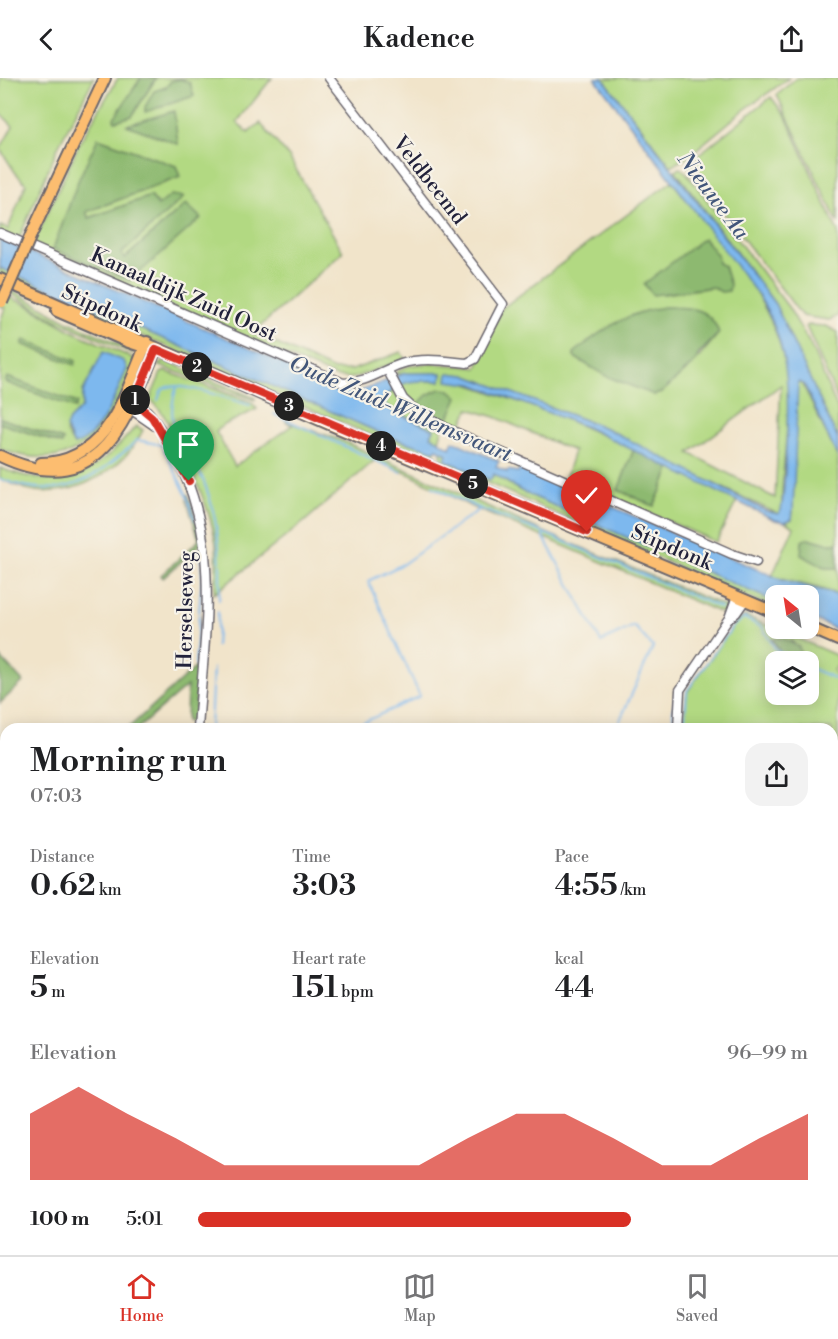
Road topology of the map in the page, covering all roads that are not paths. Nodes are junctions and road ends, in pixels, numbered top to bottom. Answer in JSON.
{"nodes":[{"id":1,"x":105,"y":78,"type":"edge"},
{"id":2,"x":112,"y":78,"type":"edge"},
{"id":3,"x":329,"y":78,"type":"edge"},
{"id":4,"x":90,"y":107,"type":"junction"},
{"id":5,"x":0,"y":233,"type":"edge"},
{"id":6,"x":0,"y":279,"type":"edge"},
{"id":7,"x":1,"y":304,"type":"edge"},
{"id":8,"x":503,"y":304,"type":"joint"},
{"id":9,"x":145,"y":345,"type":"junction"},
{"id":10,"x":156,"y":349,"type":"junction"},
{"id":11,"x":388,"y":371,"type":"junction"},
{"id":12,"x":129,"y":405,"type":"junction"},
{"id":13,"x":0,"y":456,"type":"edge"},
{"id":14,"x":756,"y":562,"type":"dead end"},
{"id":15,"x":741,"y":598,"type":"junction"},
{"id":16,"x":765,"y":608,"type":"edge"},
{"id":17,"x":819,"y":632,"type":"edge"},
{"id":18,"x":838,"y":640,"type":"edge"},
{"id":19,"x":198,"y":723,"type":"edge"},
{"id":20,"x":678,"y":723,"type":"edge"}],
"edges":[{"from":1,"to":4,"type":"main road"},
{"from":2,"to":4,"type":"main road"},
{"from":3,"to":8,"type":"street","name":"Veldbeemd"},
{"from":4,"to":7,"type":"main road","bridge":true},
{"from":5,"to":11,"type":"street","name":"Kanaaldijk Zuid Oost"},
{"from":6,"to":9,"type":"main road","name":"Stipdonk"},
{"from":8,"to":11,"type":"street","name":"Kanaaldijk Zuid Oost"},
{"from":9,"to":10,"type":"main road","name":"Stipdonk"},
{"from":9,"to":12,"type":"main road"},
{"from":10,"to":12,"type":"main road"},
{"from":10,"to":15,"type":"main road","name":"Stipdonk"},
{"from":11,"to":14,"type":"street"},
{"from":12,"to":13,"type":"main road"},
{"from":12,"to":19,"type":"street","name":"Herselseweg"},
{"from":15,"to":16,"type":"main road","name":"Stipdonk"},
{"from":15,"to":20,"type":"street"},
{"from":17,"to":18,"type":"main road"}]}
